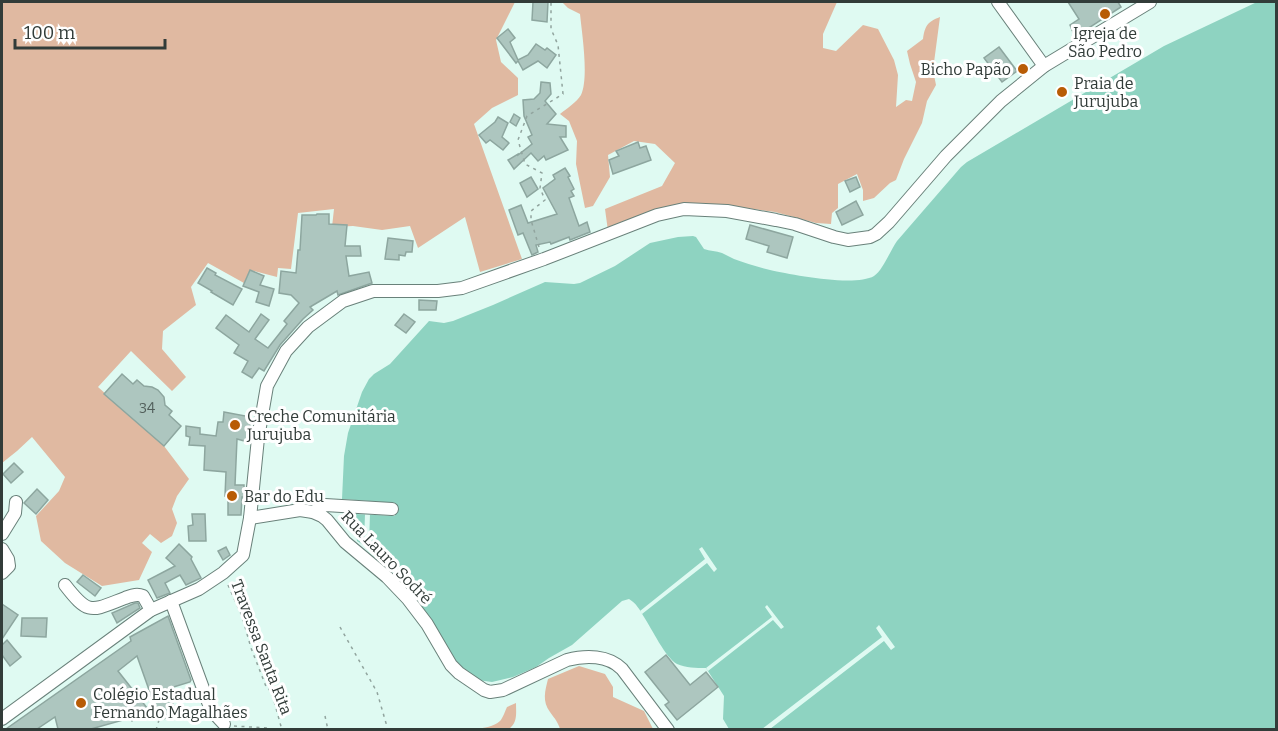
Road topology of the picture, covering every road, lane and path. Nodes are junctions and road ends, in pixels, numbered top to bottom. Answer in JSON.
{"nodes":[{"id":1,"x":551,"y":2,"type":"edge"},
{"id":2,"x":998,"y":2,"type":"edge"},
{"id":3,"x":1150,"y":2,"type":"edge"},
{"id":4,"x":1129,"y":7,"type":"edge"},
{"id":5,"x":1044,"y":66,"type":"junction"},
{"id":6,"x":544,"y":259,"type":"junction"},
{"id":7,"x":16,"y":502,"type":"dead end"},
{"id":8,"x":392,"y":510,"type":"dead end"},
{"id":9,"x":313,"y":512,"type":"junction"},
{"id":10,"x":250,"y":518,"type":"junction"},
{"id":11,"x":2,"y":534,"type":"edge"},
{"id":12,"x":2,"y":549,"type":"edge"},
{"id":13,"x":2,"y":573,"type":"edge"},
{"id":14,"x":222,"y":573,"type":"junction"},
{"id":15,"x":65,"y":585,"type":"dead end"},
{"id":16,"x":171,"y":601,"type":"junction"},
{"id":17,"x":151,"y":610,"type":"junction"},
{"id":18,"x":340,"y":627,"type":"dead end"},
{"id":19,"x":201,"y":709,"type":"dead end"},
{"id":20,"x":325,"y":716,"type":"dead end"},
{"id":21,"x":2,"y":719,"type":"edge"},
{"id":22,"x":224,"y":724,"type":"joint"},
{"id":23,"x":156,"y":729,"type":"edge"},
{"id":24,"x":275,"y":729,"type":"edge"},
{"id":25,"x":282,"y":729,"type":"edge"},
{"id":26,"x":328,"y":729,"type":"edge"},
{"id":27,"x":388,"y":729,"type":"edge"},
{"id":28,"x":668,"y":729,"type":"edge"}],
"edges":[{"from":1,"to":6,"type":"path"},
{"from":2,"to":5,"type":"street"},
{"from":3,"to":4,"type":"street"},
{"from":4,"to":5,"type":"street"},
{"from":5,"to":6,"type":"street"},
{"from":6,"to":10,"type":"street"},
{"from":7,"to":11,"type":"street"},
{"from":8,"to":9,"type":"street"},
{"from":9,"to":10,"type":"street"},
{"from":9,"to":28,"type":"street","name":"Rua Lauro Sodré"},
{"from":10,"to":14,"type":"street"},
{"from":12,"to":13,"type":"street"},
{"from":14,"to":16,"type":"street"},
{"from":14,"to":25,"type":"path","name":"Travessa Santa Rita"},
{"from":15,"to":17,"type":"street"},
{"from":16,"to":17,"type":"street"},
{"from":16,"to":22,"type":"street"},
{"from":17,"to":21,"type":"street"},
{"from":18,"to":27,"type":"path"},
{"from":19,"to":23,"type":"path"},
{"from":20,"to":26,"type":"path"},
{"from":22,"to":24,"type":"path"}]}
